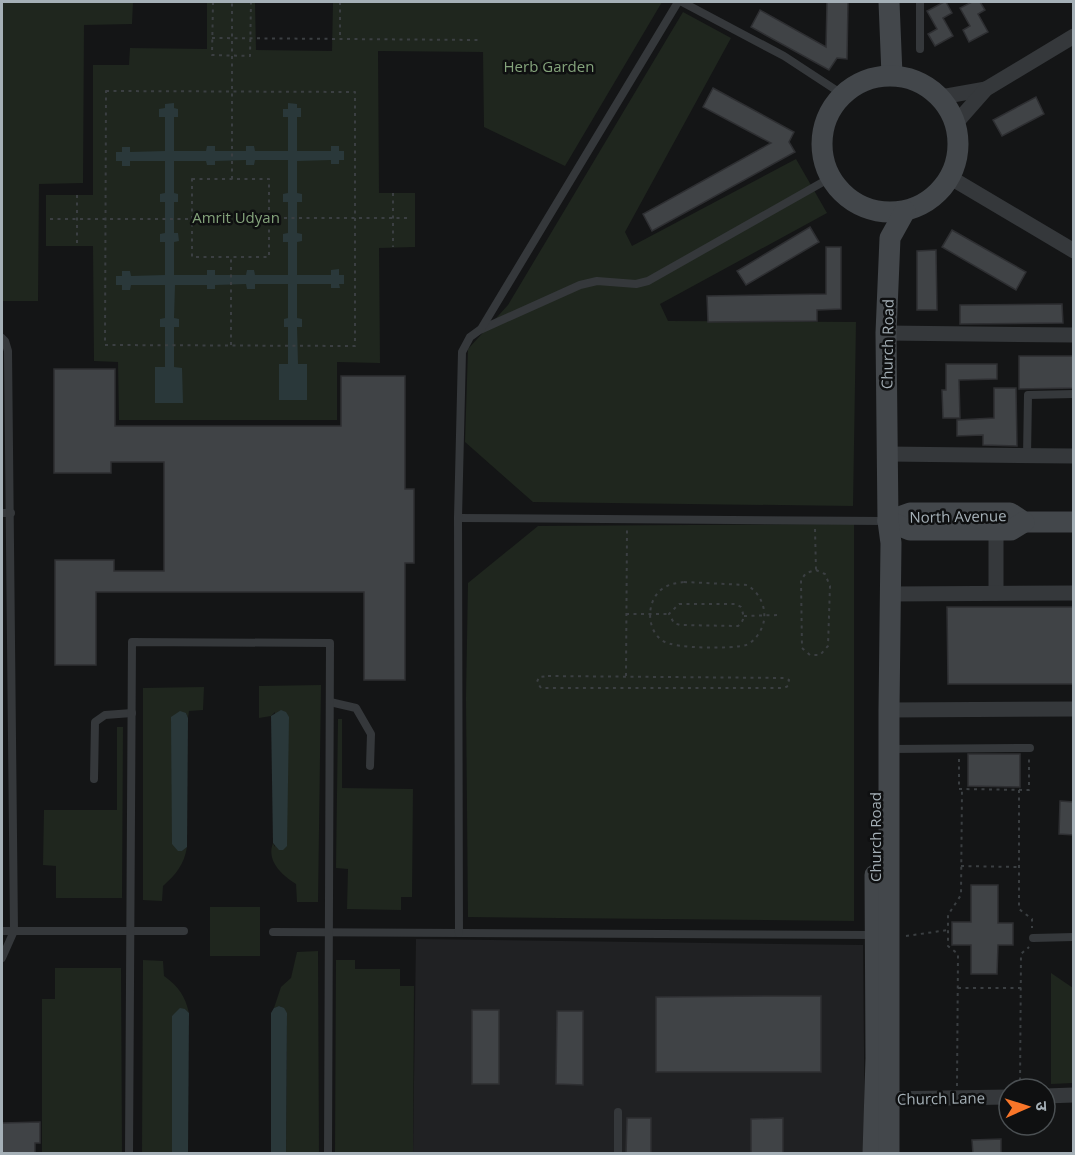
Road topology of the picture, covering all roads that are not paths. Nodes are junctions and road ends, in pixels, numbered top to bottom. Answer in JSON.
{"nodes":[{"id":1,"x":680,"y":2,"type":"edge"},
{"id":2,"x":889,"y":2,"type":"edge"},
{"id":3,"x":920,"y":2,"type":"edge"},
{"id":4,"x":1074,"y":36,"type":"edge"},
{"id":5,"x":920,"y":49,"type":"dead end"},
{"id":6,"x":892,"y":75,"type":"junction"},
{"id":7,"x":986,"y":89,"type":"junction"},
{"id":8,"x":842,"y":94,"type":"junction"},
{"id":9,"x":941,"y":98,"type":"junction"},
{"id":10,"x":956,"y":123,"type":"junction"},
{"id":11,"x":830,"y":178,"type":"junction"},
{"id":12,"x":951,"y":178,"type":"junction"},
{"id":13,"x":905,"y":211,"type":"junction"},
{"id":14,"x":876,"y":212,"type":"junction"},
{"id":15,"x":890,"y":238,"type":"junction"},
{"id":16,"x":1074,"y":251,"type":"edge"},
{"id":17,"x":481,"y":329,"type":"junction"},
{"id":18,"x":886,"y":333,"type":"junction"},
{"id":19,"x":1074,"y":334,"type":"edge"},
{"id":20,"x":2,"y":338,"type":"edge"},
{"id":21,"x":1074,"y":394,"type":"edge"},
{"id":22,"x":887,"y":454,"type":"junction"},
{"id":23,"x":1027,"y":456,"type":"junction"},
{"id":24,"x":1074,"y":456,"type":"edge"},
{"id":25,"x":2,"y":513,"type":"edge"},
{"id":26,"x":11,"y":513,"type":"junction"},
{"id":27,"x":458,"y":518,"type":"junction"},
{"id":28,"x":888,"y":521,"type":"junction"},
{"id":29,"x":1024,"y":522,"type":"junction"},
{"id":30,"x":1074,"y":522,"type":"edge"},
{"id":31,"x":996,"y":530,"type":"junction"},
{"id":32,"x":996,"y":593,"type":"junction"},
{"id":33,"x":1074,"y":593,"type":"edge"},
{"id":34,"x":891,"y":594,"type":"junction"},
{"id":35,"x":330,"y":702,"type":"junction"},
{"id":36,"x":1074,"y":709,"type":"edge"},
{"id":37,"x":889,"y":710,"type":"junction"},
{"id":38,"x":132,"y":713,"type":"junction"},
{"id":39,"x":1030,"y":748,"type":"road end"},
{"id":40,"x":885,"y":756,"type":"junction"},
{"id":41,"x":370,"y":766,"type":"dead end"},
{"id":42,"x":94,"y":779,"type":"dead end"},
{"id":43,"x":2,"y":931,"type":"edge"},
{"id":44,"x":14,"y":931,"type":"junction"},
{"id":45,"x":130,"y":931,"type":"junction"},
{"id":46,"x":184,"y":931,"type":"dead end"},
{"id":47,"x":273,"y":932,"type":"dead end"},
{"id":48,"x":329,"y":932,"type":"junction"},
{"id":49,"x":459,"y":933,"type":"junction"},
{"id":50,"x":882,"y":937,"type":"junction"},
{"id":51,"x":1074,"y":937,"type":"edge"},
{"id":52,"x":1033,"y":938,"type":"road end"},
{"id":53,"x":2,"y":958,"type":"edge"},
{"id":54,"x":1074,"y":1095,"type":"edge"},
{"id":55,"x":1057,"y":1096,"type":"edge"},
{"id":56,"x":997,"y":1097,"type":"edge"},
{"id":57,"x":882,"y":1099,"type":"junction"},
{"id":58,"x":618,"y":1112,"type":"dead end"},
{"id":59,"x":129,"y":1154,"type":"edge"},
{"id":60,"x":328,"y":1154,"type":"edge"},
{"id":61,"x":618,"y":1154,"type":"edge"},
{"id":62,"x":873,"y":1154,"type":"edge"},
{"id":63,"x":889,"y":1154,"type":"edge"}],
"edges":[{"from":1,"to":8,"type":"lane"},
{"from":1,"to":17,"type":"lane"},
{"from":2,"to":6,"type":"street"},
{"from":3,"to":5,"type":"lane"},
{"from":4,"to":7,"type":"street"},
{"from":6,"to":8,"type":"street"},
{"from":6,"to":9,"type":"street"},
{"from":7,"to":9,"type":"street"},
{"from":7,"to":10,"type":"street"},
{"from":8,"to":11,"type":"street"},
{"from":9,"to":10,"type":"street"},
{"from":10,"to":12,"type":"street"},
{"from":11,"to":14,"type":"street"},
{"from":11,"to":17,"type":"lane"},
{"from":12,"to":13,"type":"street"},
{"from":12,"to":16,"type":"street"},
{"from":13,"to":14,"type":"street"},
{"from":13,"to":15,"type":"street","name":"Church Road"},
{"from":14,"to":15,"type":"street"},
{"from":15,"to":18,"type":"street","name":"Church Road"},
{"from":17,"to":27,"type":"lane"},
{"from":18,"to":19,"type":"street"},
{"from":18,"to":22,"type":"street","name":"Church Road"},
{"from":20,"to":26,"type":"lane"},
{"from":21,"to":23,"type":"lane"},
{"from":22,"to":23,"type":"street"},
{"from":22,"to":28,"type":"street","name":"Church Road"},
{"from":23,"to":24,"type":"street"},
{"from":25,"to":26,"type":"lane"},
{"from":26,"to":44,"type":"lane"},
{"from":27,"to":28,"type":"lane"},
{"from":27,"to":49,"type":"lane"},
{"from":28,"to":29,"type":"street","name":"North Avenue"},
{"from":28,"to":31,"type":"street","name":"North Avenue"},
{"from":28,"to":34,"type":"street","name":"Church Road"},
{"from":28,"to":40,"type":"street","name":"Church Road"},
{"from":29,"to":30,"type":"street","name":"North Avenue"},
{"from":29,"to":31,"type":"street","name":"North Avenue"},
{"from":31,"to":32,"type":"street"},
{"from":32,"to":33,"type":"street"},
{"from":32,"to":34,"type":"street"},
{"from":34,"to":37,"type":"street","name":"Church Road"},
{"from":35,"to":38,"type":"lane"},
{"from":35,"to":41,"type":"lane"},
{"from":35,"to":48,"type":"lane"},
{"from":36,"to":37,"type":"street"},
{"from":37,"to":40,"type":"street","name":"Church Road"},
{"from":38,"to":42,"type":"lane"},
{"from":38,"to":45,"type":"lane"},
{"from":39,"to":40,"type":"lane"},
{"from":40,"to":50,"type":"street","name":"Church Road"},
{"from":43,"to":44,"type":"lane"},
{"from":44,"to":45,"type":"lane"},
{"from":44,"to":53,"type":"lane"},
{"from":45,"to":46,"type":"lane"},
{"from":45,"to":59,"type":"lane"},
{"from":47,"to":48,"type":"lane"},
{"from":48,"to":49,"type":"lane"},
{"from":48,"to":60,"type":"lane"},
{"from":49,"to":50,"type":"lane"},
{"from":50,"to":57,"type":"street","name":"Church Road"},
{"from":51,"to":52,"type":"lane"},
{"from":54,"to":55,"type":"street"},
{"from":56,"to":57,"type":"street","name":"Church Lane"},
{"from":57,"to":62,"type":"street","name":"Church Road"},
{"from":57,"to":63,"type":"street","name":"Church Road"},
{"from":58,"to":61,"type":"lane"}]}
